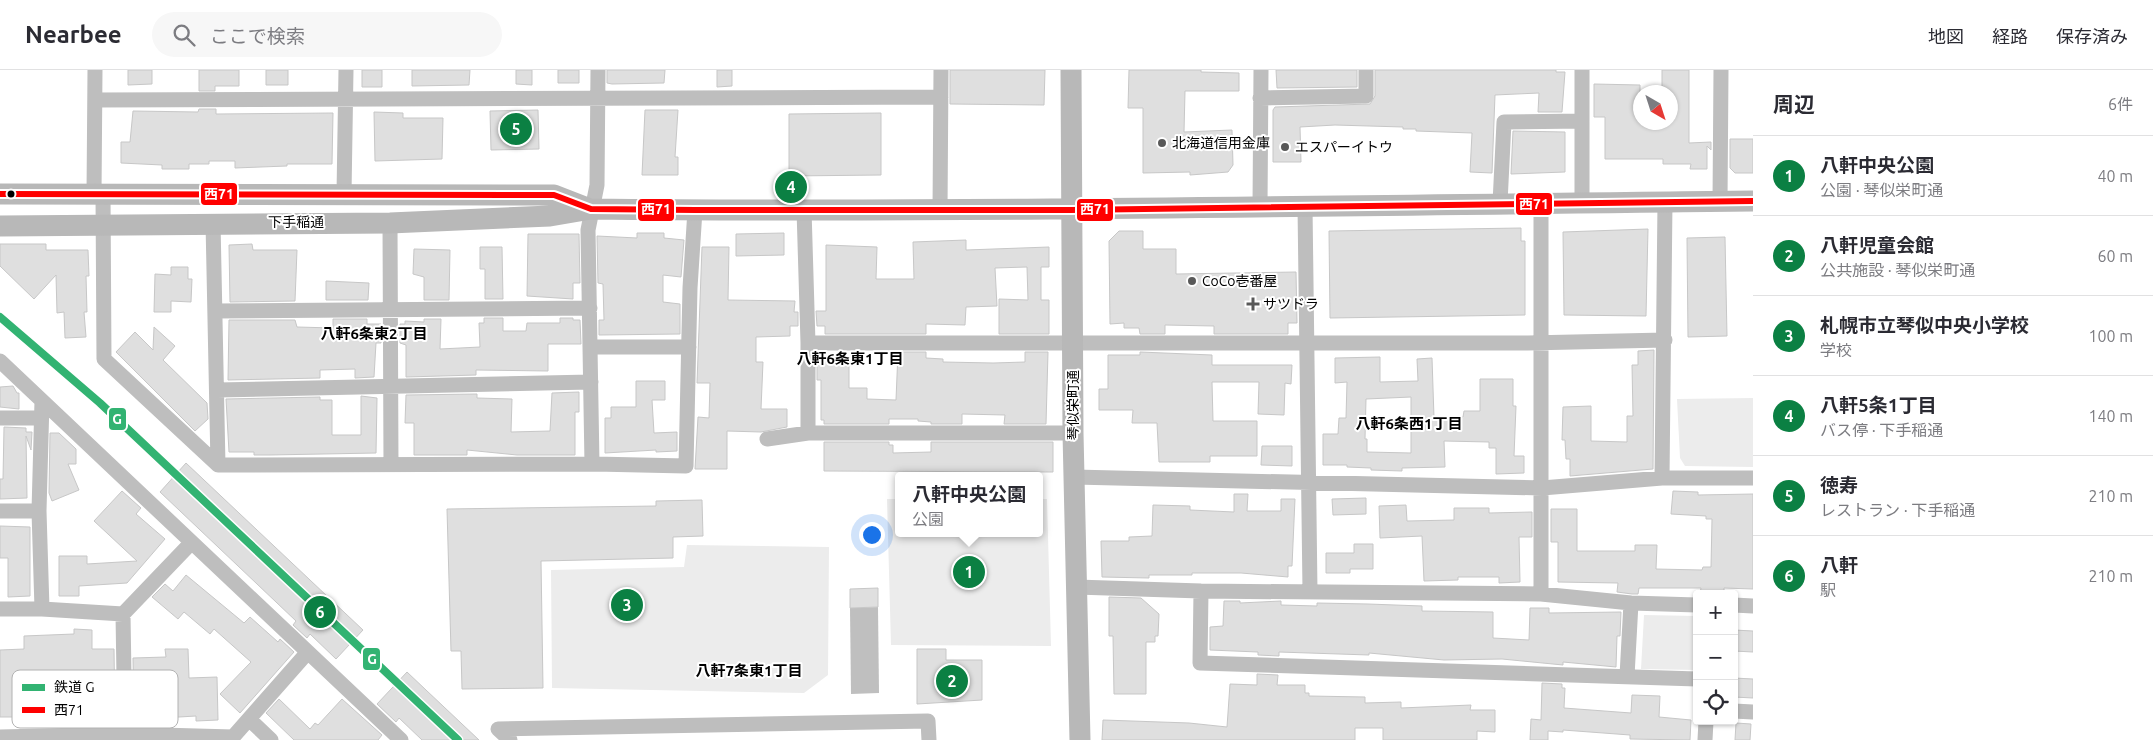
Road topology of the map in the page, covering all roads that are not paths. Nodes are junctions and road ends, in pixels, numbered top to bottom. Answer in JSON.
{"nodes":[{"id":1,"x":95,"y":70,"type":"edge"},
{"id":2,"x":346,"y":70,"type":"edge"},
{"id":3,"x":598,"y":70,"type":"edge"},
{"id":4,"x":941,"y":70,"type":"edge"},
{"id":5,"x":1071,"y":70,"type":"edge"},
{"id":6,"x":1261,"y":70,"type":"edge"},
{"id":7,"x":1366,"y":70,"type":"edge"},
{"id":8,"x":1582,"y":70,"type":"edge"},
{"id":9,"x":1720,"y":70,"type":"edge"},
{"id":10,"x":941,"y":97,"type":"junction"},
{"id":11,"x":346,"y":98,"type":"junction"},
{"id":12,"x":1260,"y":98,"type":"junction"},
{"id":13,"x":95,"y":100,"type":"junction"},
{"id":14,"x":597,"y":101,"type":"junction"},
{"id":15,"x":1582,"y":121,"type":"junction"},
{"id":16,"x":0,"y":194,"type":"edge"},
{"id":17,"x":99,"y":194,"type":"junction"},
{"id":18,"x":344,"y":194,"type":"junction"},
{"id":19,"x":1753,"y":201,"type":"edge"},
{"id":20,"x":1664,"y":202,"type":"junction"},
{"id":21,"x":1720,"y":202,"type":"junction"},
{"id":22,"x":1500,"y":203,"type":"junction"},
{"id":23,"x":1541,"y":203,"type":"junction"},
{"id":24,"x":1582,"y":203,"type":"junction"},
{"id":25,"x":1260,"y":206,"type":"junction"},
{"id":26,"x":1305,"y":206,"type":"junction"},
{"id":27,"x":591,"y":209,"type":"junction"},
{"id":28,"x":804,"y":209,"type":"junction"},
{"id":29,"x":694,"y":210,"type":"junction"},
{"id":30,"x":1072,"y":210,"type":"junction"},
{"id":31,"x":940,"y":211,"type":"junction"},
{"id":32,"x":213,"y":222,"type":"junction"},
{"id":33,"x":390,"y":222,"type":"junction"},
{"id":34,"x":104,"y":225,"type":"junction"},
{"id":35,"x":0,"y":226,"type":"edge"},
{"id":36,"x":590,"y":308,"type":"junction"},
{"id":37,"x":390,"y":310,"type":"junction"},
{"id":38,"x":215,"y":311,"type":"junction"},
{"id":39,"x":1664,"y":340,"type":"junction"},
{"id":40,"x":1308,"y":343,"type":"junction"},
{"id":41,"x":1540,"y":343,"type":"junction"},
{"id":42,"x":808,"y":344,"type":"junction"},
{"id":43,"x":1072,"y":344,"type":"junction"},
{"id":44,"x":590,"y":347,"type":"junction"},
{"id":45,"x":689,"y":347,"type":"junction"},
{"id":46,"x":0,"y":361,"type":"edge"},
{"id":47,"x":591,"y":382,"type":"junction"},
{"id":48,"x":390,"y":387,"type":"junction"},
{"id":49,"x":217,"y":390,"type":"junction"},
{"id":50,"x":42,"y":401,"type":"junction"},
{"id":51,"x":0,"y":418,"type":"edge"},
{"id":52,"x":41,"y":418,"type":"junction"},
{"id":53,"x":808,"y":433,"type":"junction"},
{"id":54,"x":1073,"y":433,"type":"junction"},
{"id":55,"x":767,"y":439,"type":"dead end"},
{"id":56,"x":592,"y":464,"type":"junction"},
{"id":57,"x":218,"y":465,"type":"junction"},
{"id":58,"x":391,"y":465,"type":"junction"},
{"id":59,"x":1074,"y":477,"type":"junction"},
{"id":60,"x":1662,"y":478,"type":"junction"},
{"id":61,"x":1753,"y":478,"type":"edge"},
{"id":62,"x":1308,"y":483,"type":"junction"},
{"id":63,"x":1542,"y":488,"type":"junction"},
{"id":64,"x":0,"y":511,"type":"edge"},
{"id":65,"x":39,"y":511,"type":"junction"},
{"id":66,"x":190,"y":543,"type":"junction"},
{"id":67,"x":1076,"y":587,"type":"junction"},
{"id":68,"x":1310,"y":591,"type":"junction"},
{"id":69,"x":1201,"y":592,"type":"junction"},
{"id":70,"x":1541,"y":594,"type":"junction"},
{"id":71,"x":1631,"y":603,"type":"junction"},
{"id":72,"x":1693,"y":605,"type":"edge"},
{"id":73,"x":1738,"y":605,"type":"edge"},
{"id":74,"x":1753,"y":606,"type":"edge"},
{"id":75,"x":0,"y":609,"type":"edge"},
{"id":76,"x":42,"y":609,"type":"junction"},
{"id":77,"x":123,"y":614,"type":"junction"},
{"id":78,"x":307,"y":653,"type":"junction"},
{"id":79,"x":124,"y":670,"type":"edge"},
{"id":80,"x":1628,"y":676,"type":"junction"},
{"id":81,"x":1693,"y":678,"type":"edge"},
{"id":82,"x":1738,"y":711,"type":"edge"},
{"id":83,"x":1753,"y":712,"type":"edge"},
{"id":84,"x":250,"y":720,"type":"junction"},
{"id":85,"x":1706,"y":725,"type":"edge"},
{"id":86,"x":0,"y":737,"type":"edge"},
{"id":87,"x":125,"y":737,"type":"edge"},
{"id":88,"x":271,"y":740,"type":"edge"},
{"id":89,"x":401,"y":740,"type":"edge"},
{"id":90,"x":510,"y":740,"type":"edge"},
{"id":91,"x":929,"y":740,"type":"edge"},
{"id":92,"x":1080,"y":740,"type":"edge"},
{"id":93,"x":1705,"y":740,"type":"edge"}],
"edges":[{"from":1,"to":13,"type":"street"},
{"from":2,"to":11,"type":"street"},
{"from":3,"to":14,"type":"street"},
{"from":4,"to":10,"type":"street"},
{"from":5,"to":30,"type":"main road","name":"琴似栄町通"},
{"from":6,"to":12,"type":"street"},
{"from":7,"to":12,"type":"street"},
{"from":8,"to":15,"type":"street"},
{"from":9,"to":21,"type":"street"},
{"from":10,"to":14,"type":"street"},
{"from":10,"to":31,"type":"street"},
{"from":11,"to":13,"type":"street"},
{"from":11,"to":14,"type":"street"},
{"from":11,"to":18,"type":"street"},
{"from":12,"to":25,"type":"street"},
{"from":13,"to":17,"type":"street"},
{"from":14,"to":27,"type":"street"},
{"from":15,"to":22,"type":"street"},
{"from":15,"to":24,"type":"street"},
{"from":16,"to":17,"type":"main road","name":"下手稲通"},
{"from":17,"to":18,"type":"main road","name":"下手稲通"},
{"from":17,"to":34,"type":"street"},
{"from":18,"to":27,"type":"main road","name":"下手稲通"},
{"from":19,"to":21,"type":"main road","name":"下手稲通"},
{"from":20,"to":21,"type":"main road","name":"下手稲通"},
{"from":20,"to":24,"type":"main road","name":"下手稲通"},
{"from":20,"to":39,"type":"street"},
{"from":22,"to":23,"type":"main road","name":"下手稲通"},
{"from":22,"to":26,"type":"main road","name":"下手稲通"},
{"from":23,"to":24,"type":"main road","name":"下手稲通"},
{"from":23,"to":41,"type":"street"},
{"from":25,"to":26,"type":"main road","name":"下手稲通"},
{"from":25,"to":30,"type":"main road","name":"下手稲通"},
{"from":26,"to":40,"type":"street"},
{"from":27,"to":29,"type":"main road","name":"下手稲通"},
{"from":27,"to":33,"type":"main road","name":"下手稲通"},
{"from":27,"to":36,"type":"street"},
{"from":28,"to":29,"type":"main road","name":"下手稲通"},
{"from":28,"to":31,"type":"main road","name":"下手稲通"},
{"from":28,"to":42,"type":"street"},
{"from":29,"to":45,"type":"street"},
{"from":30,"to":31,"type":"main road","name":"下手稲通"},
{"from":30,"to":43,"type":"main road","name":"琴似栄町通"},
{"from":32,"to":33,"type":"main road","name":"下手稲通"},
{"from":32,"to":34,"type":"main road","name":"下手稲通"},
{"from":32,"to":38,"type":"street"},
{"from":33,"to":37,"type":"street"},
{"from":34,"to":35,"type":"main road","name":"下手稲通"},
{"from":34,"to":57,"type":"street"},
{"from":36,"to":37,"type":"street"},
{"from":36,"to":44,"type":"street"},
{"from":37,"to":38,"type":"street"},
{"from":37,"to":48,"type":"street"},
{"from":38,"to":49,"type":"street"},
{"from":39,"to":41,"type":"street"},
{"from":39,"to":60,"type":"street"},
{"from":40,"to":41,"type":"street"},
{"from":40,"to":43,"type":"street"},
{"from":40,"to":62,"type":"street"},
{"from":41,"to":63,"type":"street"},
{"from":42,"to":43,"type":"street"},
{"from":42,"to":53,"type":"street"},
{"from":43,"to":54,"type":"main road","name":"琴似栄町通"},
{"from":44,"to":45,"type":"street"},
{"from":44,"to":47,"type":"street"},
{"from":45,"to":56,"type":"street"},
{"from":46,"to":50,"type":"street"},
{"from":47,"to":48,"type":"street"},
{"from":47,"to":56,"type":"street"},
{"from":48,"to":49,"type":"street"},
{"from":48,"to":58,"type":"street"},
{"from":49,"to":57,"type":"street"},
{"from":50,"to":52,"type":"street"},
{"from":50,"to":66,"type":"street"},
{"from":51,"to":52,"type":"street"},
{"from":52,"to":65,"type":"street"},
{"from":53,"to":54,"type":"street"},
{"from":53,"to":55,"type":"street"},
{"from":54,"to":59,"type":"main road","name":"琴似栄町通"},
{"from":56,"to":58,"type":"street"},
{"from":57,"to":58,"type":"street"},
{"from":59,"to":62,"type":"street"},
{"from":59,"to":67,"type":"main road","name":"琴似栄町通"},
{"from":60,"to":61,"type":"street"},
{"from":60,"to":63,"type":"street"},
{"from":62,"to":63,"type":"street"},
{"from":62,"to":68,"type":"street"},
{"from":63,"to":70,"type":"street"},
{"from":64,"to":65,"type":"street"},
{"from":65,"to":76,"type":"street"},
{"from":66,"to":77,"type":"street"},
{"from":66,"to":78,"type":"street"},
{"from":67,"to":69,"type":"street"},
{"from":67,"to":92,"type":"main road","name":"琴似栄町通"},
{"from":68,"to":69,"type":"street"},
{"from":68,"to":70,"type":"street"},
{"from":69,"to":80,"type":"street"},
{"from":70,"to":71,"type":"street"},
{"from":71,"to":72,"type":"street"},
{"from":71,"to":80,"type":"street"},
{"from":73,"to":74,"type":"street"},
{"from":75,"to":76,"type":"street"},
{"from":76,"to":77,"type":"street"},
{"from":77,"to":79,"type":"street"},
{"from":78,"to":84,"type":"street"},
{"from":78,"to":89,"type":"street"},
{"from":80,"to":81,"type":"street"},
{"from":82,"to":83,"type":"street"},
{"from":84,"to":87,"type":"street"},
{"from":84,"to":88,"type":"street"},
{"from":85,"to":93,"type":"street"},
{"from":86,"to":87,"type":"street"},
{"from":90,"to":91,"type":"street"}]}
